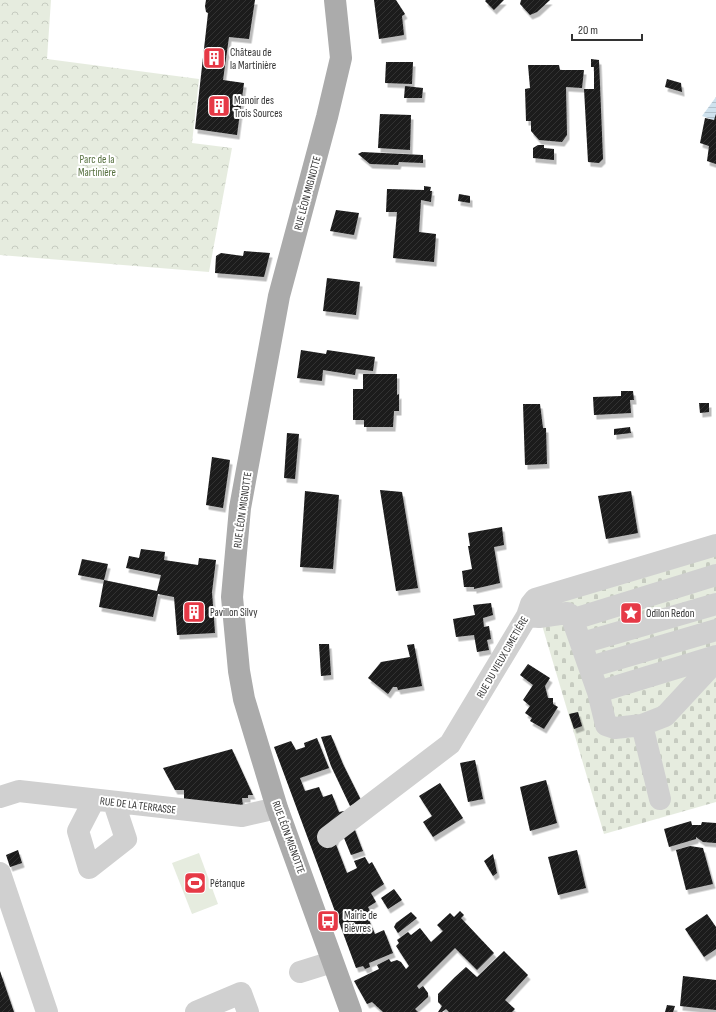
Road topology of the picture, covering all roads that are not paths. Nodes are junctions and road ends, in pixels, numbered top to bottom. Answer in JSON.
{"nodes":[{"id":1,"x":335,"y":0,"type":"edge"},
{"id":2,"x":716,"y":545,"type":"edge"},
{"id":3,"x":716,"y":575,"type":"edge"},
{"id":4,"x":716,"y":604,"type":"edge"},
{"id":5,"x":527,"y":616,"type":"junction"},
{"id":6,"x":574,"y":620,"type":"junction"},
{"id":7,"x":716,"y":630,"type":"edge"},
{"id":8,"x":582,"y":643,"type":"junction"},
{"id":9,"x":716,"y":656,"type":"edge"},
{"id":10,"x":716,"y":661,"type":"edge"},
{"id":11,"x":590,"y":667,"type":"junction"},
{"id":12,"x":598,"y":692,"type":"junction"},
{"id":13,"x":642,"y":725,"type":"junction"},
{"id":14,"x":0,"y":797,"type":"edge"},
{"id":15,"x":660,"y":799,"type":"dead end"},
{"id":16,"x":277,"y":808,"type":"junction"},
{"id":17,"x":328,"y":837,"type":"dead end"},
{"id":18,"x":0,"y":873,"type":"edge"},
{"id":19,"x":6,"y":908,"type":"edge"},
{"id":20,"x":332,"y":962,"type":"junction"},
{"id":21,"x":300,"y":972,"type":"dead end"},
{"id":22,"x":46,"y":1012,"type":"edge"},
{"id":23,"x":196,"y":1012,"type":"edge"},
{"id":24,"x":248,"y":1012,"type":"edge"},
{"id":25,"x":351,"y":1012,"type":"edge"}],
"edges":[{"from":1,"to":16,"type":"main road","name":"RUE LÉON MIGNOTTE"},
{"from":2,"to":5,"type":"street","name":"RUE DU VIEUX CIMETIÈRE"},
{"from":3,"to":6,"type":"street"},
{"from":4,"to":8,"type":"street"},
{"from":5,"to":6,"type":"street"},
{"from":5,"to":17,"type":"street","name":"RUE DU VIEUX CIMETIÈRE"},
{"from":6,"to":8,"type":"street"},
{"from":7,"to":11,"type":"street"},
{"from":8,"to":11,"type":"street"},
{"from":9,"to":12,"type":"street"},
{"from":10,"to":13,"type":"street"},
{"from":11,"to":12,"type":"street"},
{"from":12,"to":13,"type":"street"},
{"from":13,"to":15,"type":"street"},
{"from":14,"to":16,"type":"street","name":"RUE DE LA TERRASSE"},
{"from":16,"to":20,"type":"main road","name":"RUE LÉON MIGNOTTE"},
{"from":18,"to":19,"type":"street"},
{"from":19,"to":22,"type":"street"},
{"from":20,"to":21,"type":"street"},
{"from":20,"to":25,"type":"main road","name":"RUE LÉON MIGNOTTE"},
{"from":23,"to":24,"type":"street"}]}
